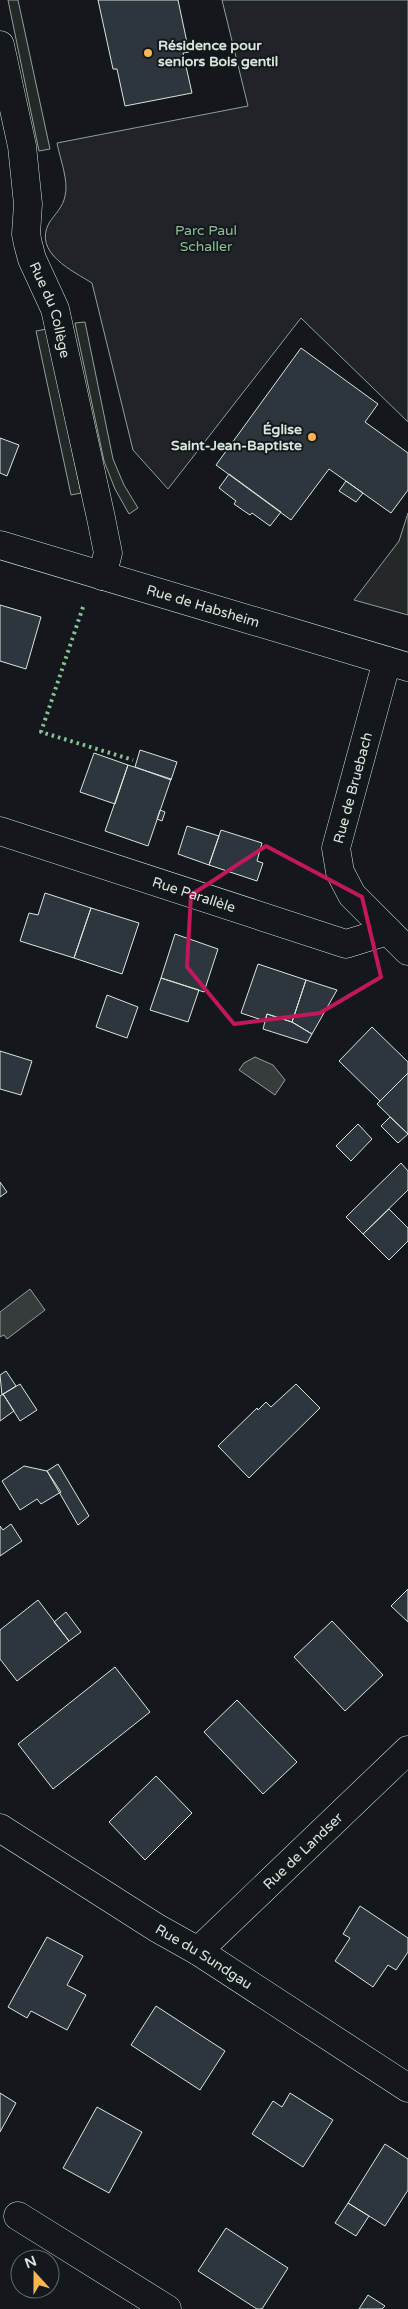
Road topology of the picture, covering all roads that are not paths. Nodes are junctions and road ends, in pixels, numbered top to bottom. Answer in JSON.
{"nodes":[{"id":1,"x":0,"y":45,"type":"edge"},
{"id":2,"x":0,"y":545,"type":"edge"},
{"id":3,"x":102,"y":576,"type":"junction"},
{"id":4,"x":398,"y":664,"type":"edge"},
{"id":5,"x":0,"y":831,"type":"edge"},
{"id":6,"x":388,"y":931,"type":"junction"},
{"id":7,"x":408,"y":951,"type":"edge"},
{"id":8,"x":408,"y":1750,"type":"edge"},
{"id":9,"x":0,"y":1828,"type":"edge"},
{"id":10,"x":198,"y":1951,"type":"junction"},
{"id":11,"x":408,"y":2088,"type":"edge"},
{"id":12,"x":18,"y":2216,"type":"dead end"},
{"id":13,"x":167,"y":2309,"type":"edge"}],
"edges":[{"from":1,"to":3,"type":"street","name":"Rue du Collège"},
{"from":2,"to":3,"type":"street","name":"Rue de Habsheim"},
{"from":3,"to":4,"type":"street","name":"Rue de Habsheim"},
{"from":4,"to":6,"type":"street","name":"Rue de Bruebach"},
{"from":5,"to":6,"type":"street","name":"Rue Parallèle"},
{"from":6,"to":7,"type":"street","name":"Rue de Bruebach"},
{"from":8,"to":10,"type":"street","name":"Rue de Landser"},
{"from":9,"to":10,"type":"street","name":"Rue du Sundgau"},
{"from":10,"to":11,"type":"street","name":"Rue du Sundgau"},
{"from":12,"to":13,"type":"street"}]}
